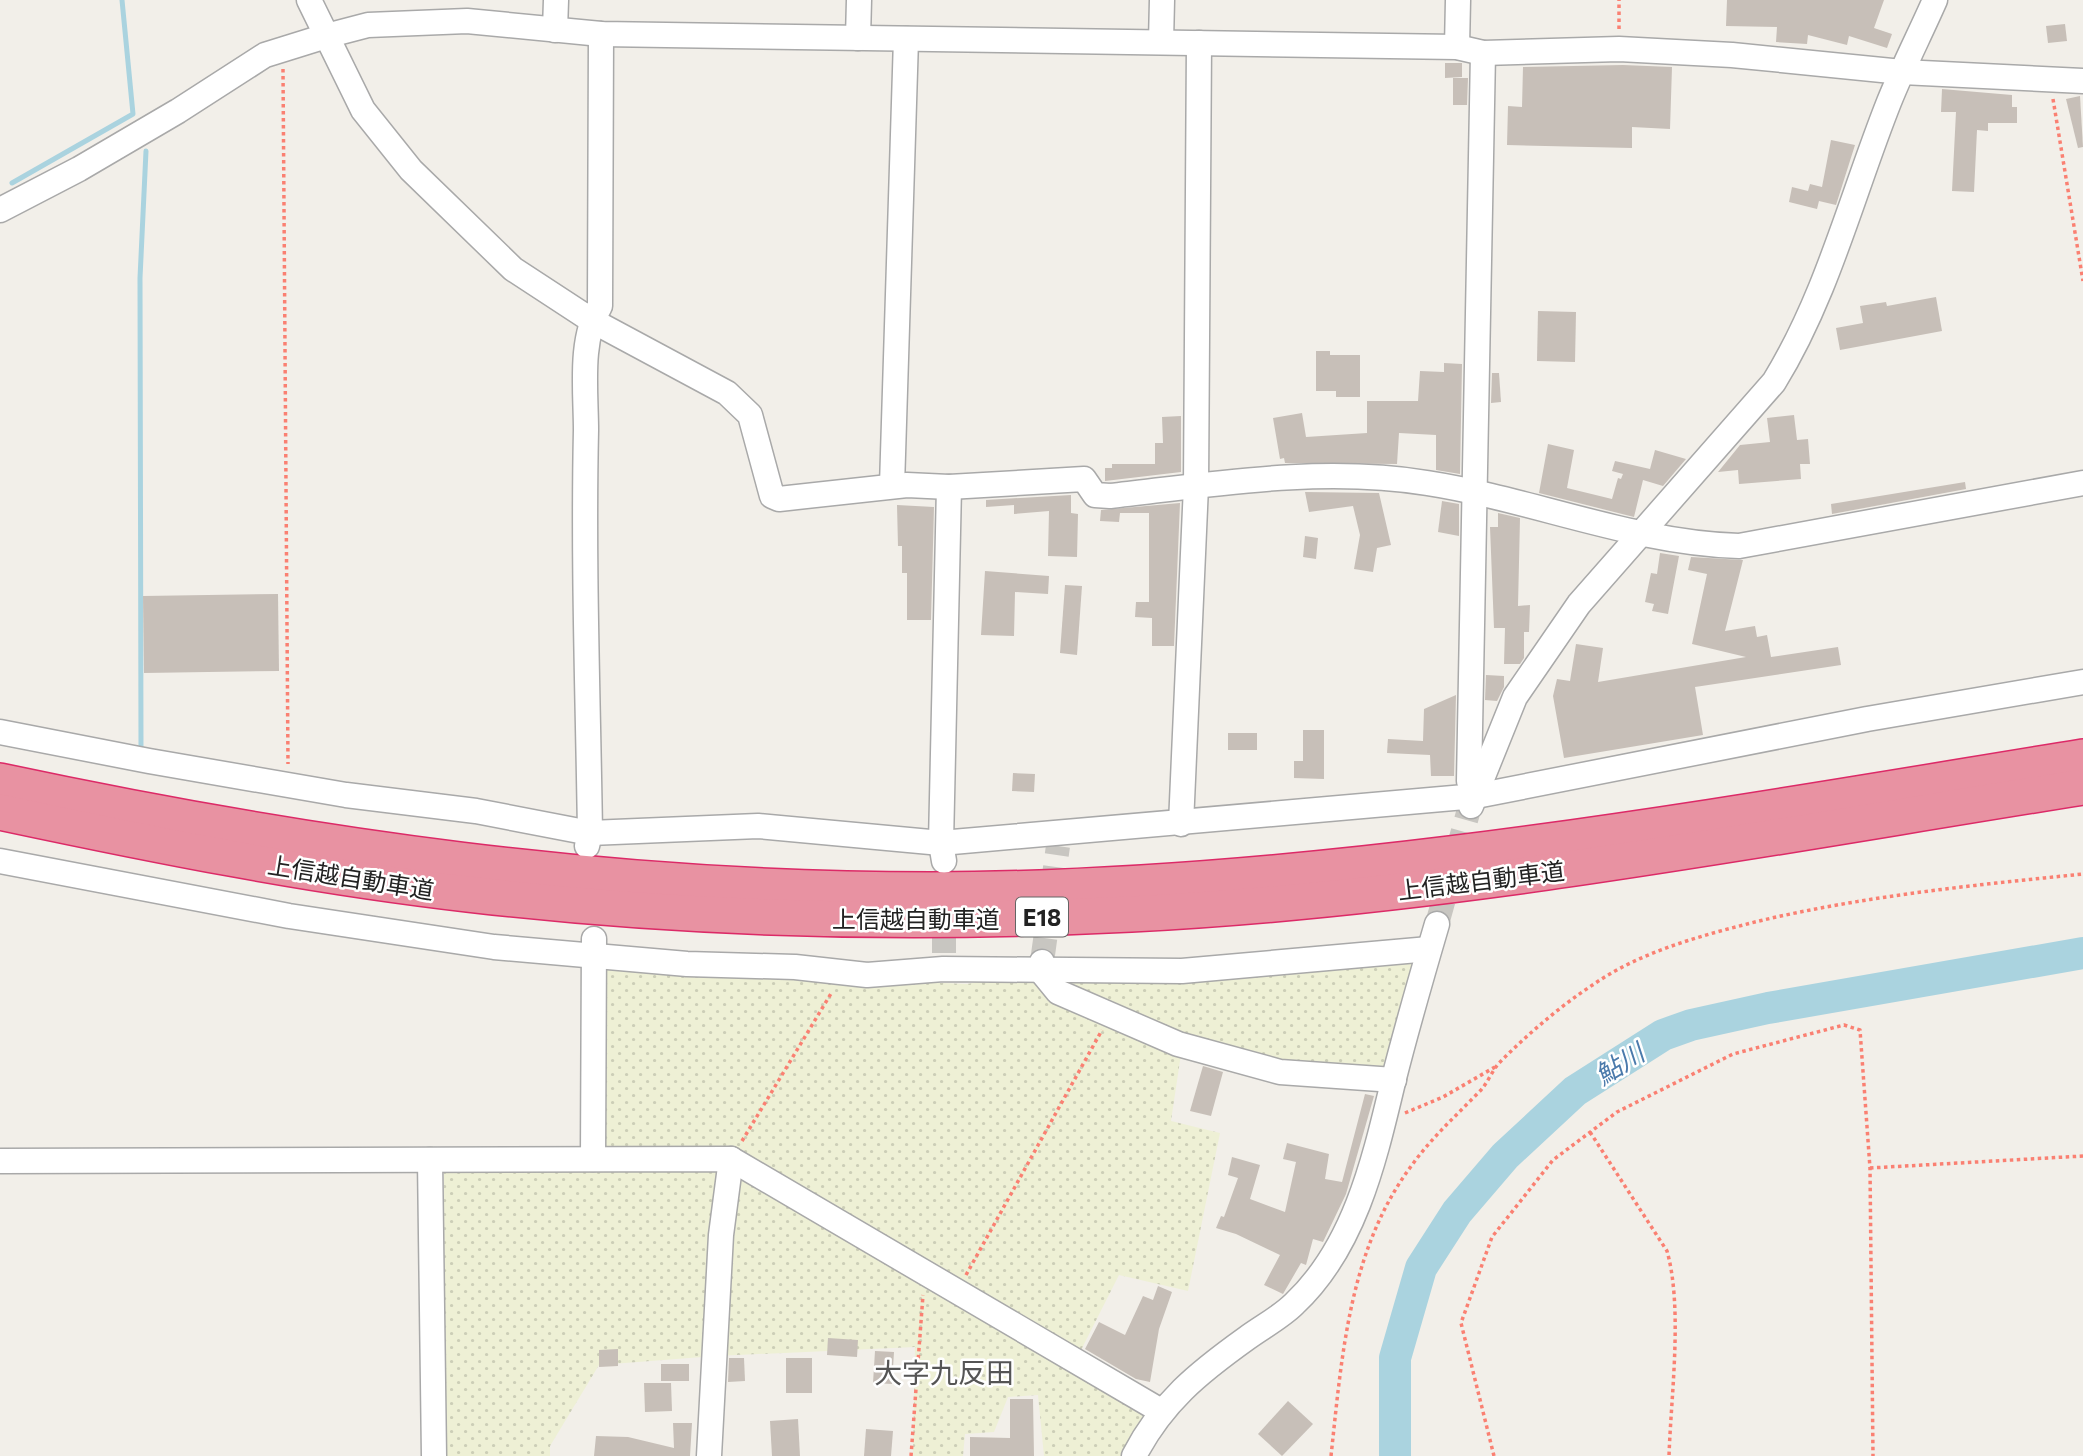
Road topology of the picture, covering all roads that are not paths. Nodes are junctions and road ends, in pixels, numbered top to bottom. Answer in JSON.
{"nodes":[{"id":1,"x":309,"y":0,"type":"edge"},
{"id":2,"x":556,"y":0,"type":"edge"},
{"id":3,"x":859,"y":0,"type":"edge"},
{"id":4,"x":1162,"y":0,"type":"edge"},
{"id":5,"x":1458,"y":0,"type":"edge"},
{"id":6,"x":1936,"y":0,"type":"edge"},
{"id":7,"x":555,"y":30,"type":"junction"},
{"id":8,"x":601,"y":34,"type":"junction"},
{"id":9,"x":326,"y":36,"type":"junction"},
{"id":10,"x":858,"y":38,"type":"junction"},
{"id":11,"x":906,"y":39,"type":"junction"},
{"id":12,"x":1161,"y":42,"type":"junction"},
{"id":13,"x":1199,"y":43,"type":"junction"},
{"id":14,"x":1457,"y":47,"type":"junction"},
{"id":15,"x":1483,"y":53,"type":"junction"},
{"id":16,"x":1902,"y":72,"type":"junction"},
{"id":17,"x":2083,"y":81,"type":"edge"},
{"id":18,"x":0,"y":210,"type":"edge"},
{"id":19,"x":591,"y":320,"type":"junction"},
{"id":20,"x":2083,"y":483,"type":"edge"},
{"id":21,"x":892,"y":486,"type":"junction"},
{"id":22,"x":1196,"y":486,"type":"junction"},
{"id":23,"x":949,"y":487,"type":"junction"},
{"id":24,"x":1473,"y":492,"type":"junction"},
{"id":25,"x":1644,"y":533,"type":"junction"},
{"id":26,"x":2083,"y":682,"type":"edge"},
{"id":27,"x":0,"y":732,"type":"edge"},
{"id":28,"x":2083,"y":758,"type":"edge"},
{"id":29,"x":0,"y":781,"type":"edge"},
{"id":30,"x":2083,"y":787,"type":"edge"},
{"id":31,"x":1472,"y":805,"type":"junction"},
{"id":32,"x":0,"y":812,"type":"edge"},
{"id":33,"x":1181,"y":824,"type":"junction"},
{"id":34,"x":588,"y":839,"type":"junction"},
{"id":35,"x":943,"y":852,"type":"junction"},
{"id":36,"x":0,"y":861,"type":"edge"},
{"id":37,"x":1437,"y":924,"type":"tunnel mouth"},
{"id":38,"x":594,"y":948,"type":"junction"},
{"id":39,"x":1429,"y":949,"type":"junction"},
{"id":40,"x":1041,"y":966,"type":"junction"},
{"id":41,"x":1394,"y":1080,"type":"junction"},
{"id":42,"x":593,"y":1159,"type":"junction"},
{"id":43,"x":731,"y":1159,"type":"junction"},
{"id":44,"x":430,"y":1160,"type":"junction"},
{"id":45,"x":0,"y":1161,"type":"edge"},
{"id":46,"x":1161,"y":1411,"type":"junction"},
{"id":47,"x":434,"y":1456,"type":"edge"},
{"id":48,"x":709,"y":1456,"type":"edge"},
{"id":49,"x":1135,"y":1456,"type":"edge"}],
"edges":[{"from":1,"to":9,"type":"street"},
{"from":2,"to":7,"type":"street"},
{"from":3,"to":10,"type":"street"},
{"from":4,"to":12,"type":"street"},
{"from":5,"to":14,"type":"street"},
{"from":6,"to":16,"type":"street"},
{"from":7,"to":8,"type":"street"},
{"from":7,"to":9,"type":"street"},
{"from":8,"to":10,"type":"street"},
{"from":8,"to":19,"type":"street"},
{"from":9,"to":18,"type":"street"},
{"from":9,"to":19,"type":"street"},
{"from":10,"to":11,"type":"street"},
{"from":11,"to":12,"type":"street"},
{"from":11,"to":21,"type":"street"},
{"from":12,"to":13,"type":"street"},
{"from":13,"to":14,"type":"street"},
{"from":13,"to":22,"type":"street"},
{"from":14,"to":15,"type":"street"},
{"from":15,"to":16,"type":"street"},
{"from":15,"to":24,"type":"street"},
{"from":16,"to":17,"type":"street"},
{"from":16,"to":25,"type":"street"},
{"from":19,"to":21,"type":"street"},
{"from":19,"to":34,"type":"street"},
{"from":20,"to":25,"type":"street"},
{"from":21,"to":23,"type":"street"},
{"from":22,"to":23,"type":"street"},
{"from":22,"to":24,"type":"street"},
{"from":22,"to":33,"type":"street"},
{"from":23,"to":35,"type":"street"},
{"from":24,"to":25,"type":"street"},
{"from":24,"to":31,"type":"street"},
{"from":25,"to":31,"type":"street"},
{"from":26,"to":31,"type":"street"},
{"from":27,"to":34,"type":"street"},
{"from":28,"to":29,"type":"highway","name":"上信越自動車道","number":"E18"},
{"from":30,"to":32,"type":"highway","name":"上信越自動車道","number":"E18"},
{"from":31,"to":33,"type":"street"},
{"from":33,"to":35,"type":"street"},
{"from":34,"to":35,"type":"street"},
{"from":36,"to":38,"type":"street"},
{"from":37,"to":39,"type":"street"},
{"from":38,"to":40,"type":"street"},
{"from":38,"to":42,"type":"street"},
{"from":39,"to":40,"type":"street"},
{"from":39,"to":41,"type":"street"},
{"from":40,"to":41,"type":"street"},
{"from":41,"to":46,"type":"street"},
{"from":42,"to":43,"type":"street"},
{"from":42,"to":44,"type":"street"},
{"from":43,"to":46,"type":"street"},
{"from":43,"to":48,"type":"street"},
{"from":44,"to":45,"type":"street"},
{"from":44,"to":47,"type":"street"},
{"from":46,"to":49,"type":"street"}]}
